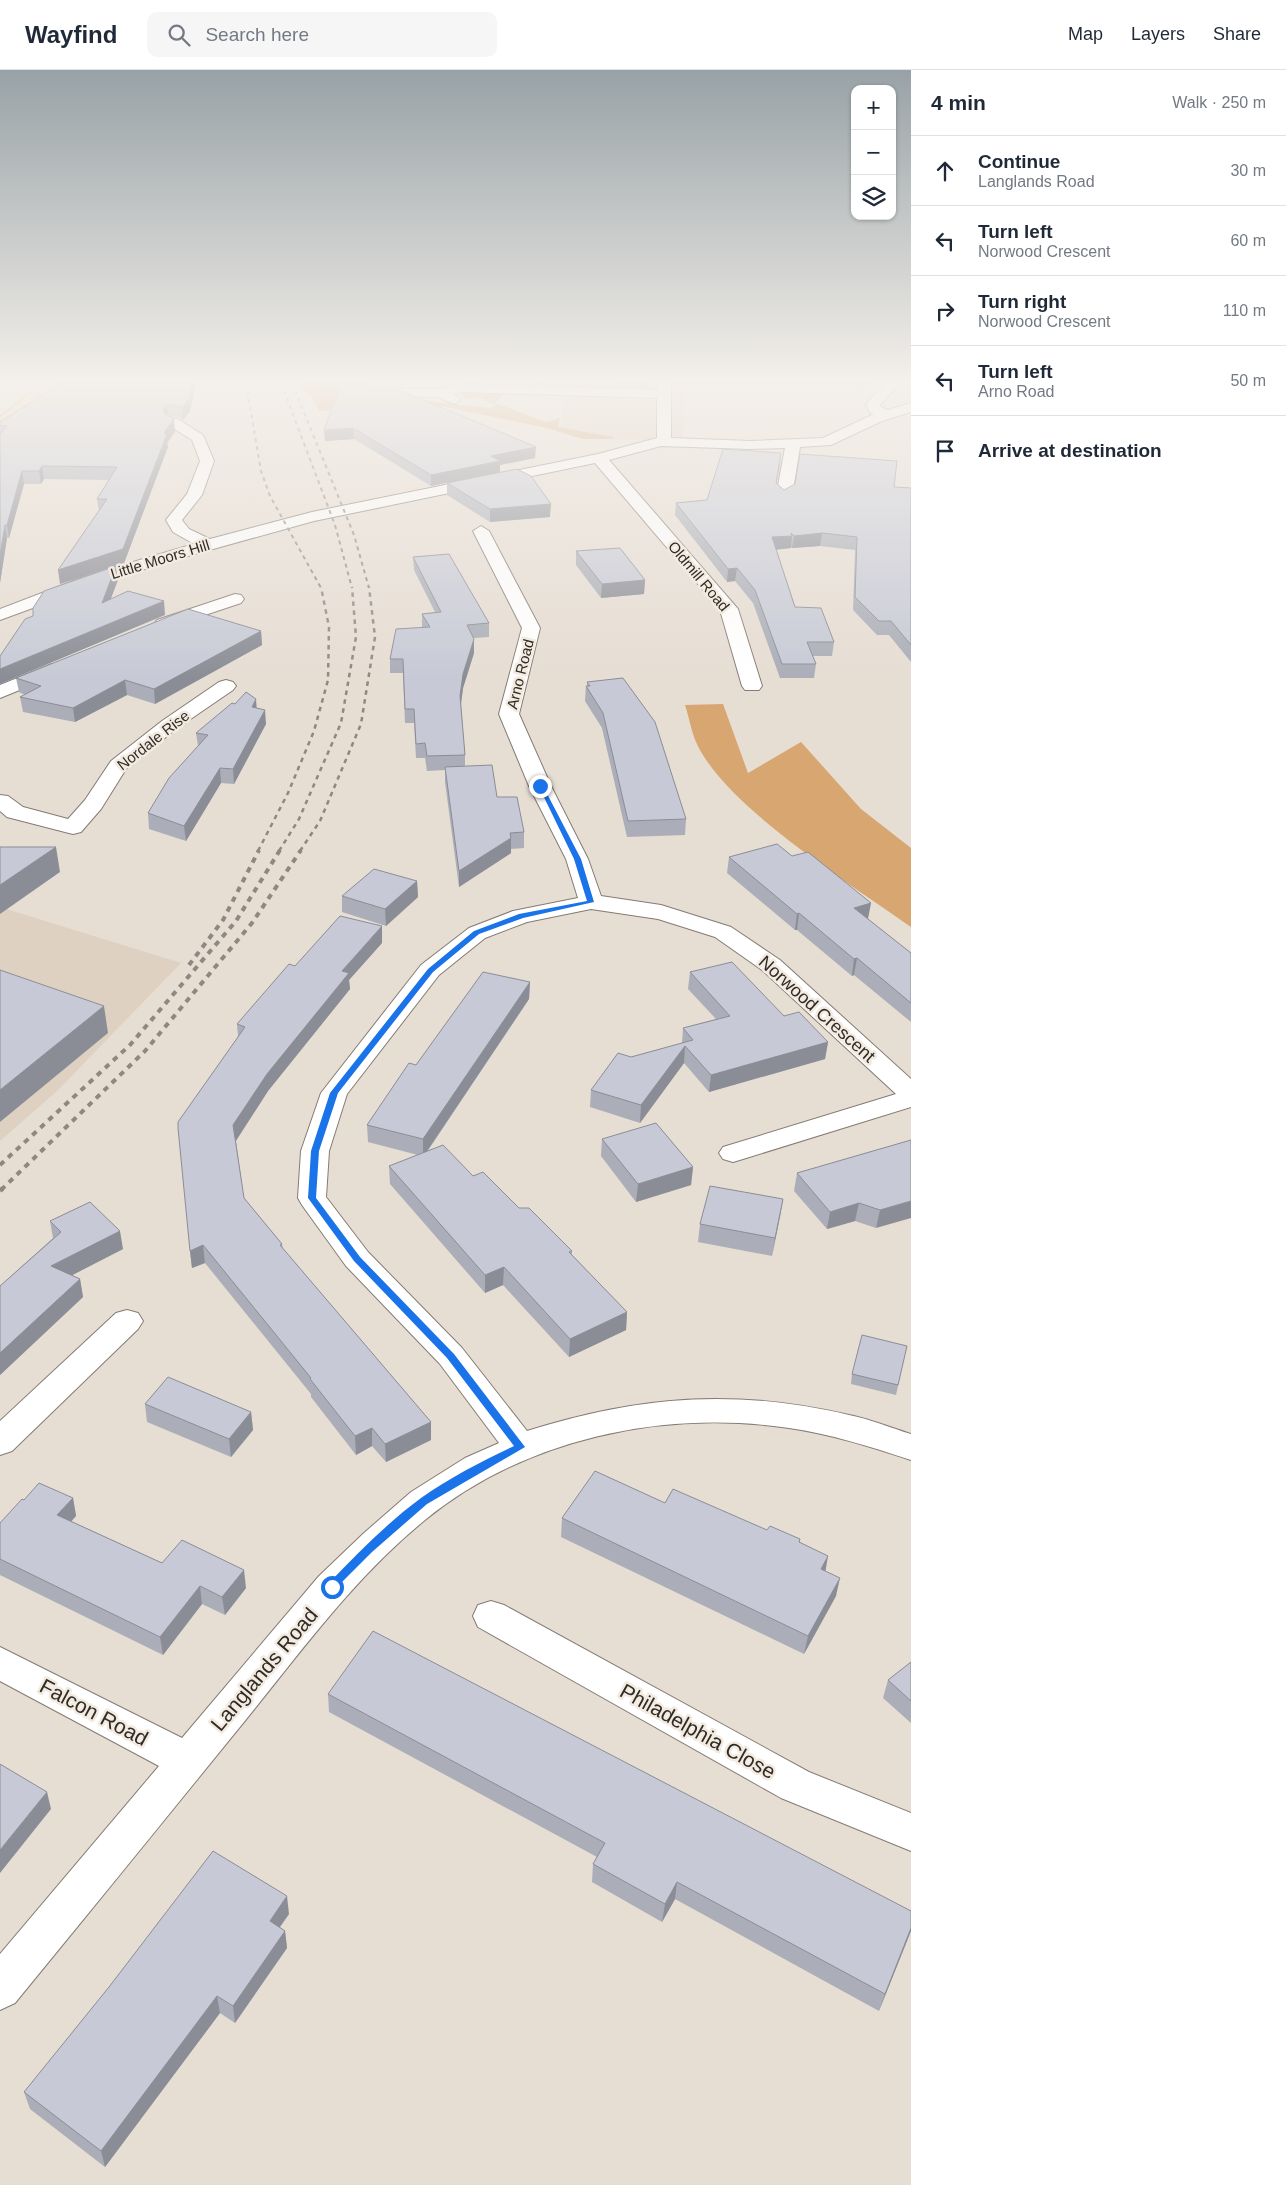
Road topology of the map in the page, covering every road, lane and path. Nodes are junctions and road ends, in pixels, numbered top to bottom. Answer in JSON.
{"nodes":[{"id":1,"x":200,"y":482,"type":"edge"},
{"id":2,"x":483,"y":482,"type":"edge"},
{"id":3,"x":619,"y":482,"type":"edge"},
{"id":4,"x":786,"y":482,"type":"edge"},
{"id":5,"x":784,"y":496,"type":"edge"},
{"id":6,"x":481,"y":531,"type":"dead end"},
{"id":7,"x":207,"y":544,"type":"junction"},
{"id":8,"x":235,"y":599,"type":"dead end"},
{"id":9,"x":0,"y":616,"type":"edge"},
{"id":10,"x":145,"y":631,"type":"edge"},
{"id":11,"x":67,"y":664,"type":"edge"},
{"id":12,"x":226,"y":686,"type":"dead end"},
{"id":13,"x":752,"y":686,"type":"dead end"},
{"id":14,"x":0,"y":692,"type":"edge"},
{"id":15,"x":0,"y":801,"type":"edge"},
{"id":16,"x":591,"y":902,"type":"junction"},
{"id":17,"x":911,"y":1093,"type":"edge"},
{"id":18,"x":911,"y":1098,"type":"edge"},
{"id":19,"x":732,"y":1153,"type":"dead end"},
{"id":20,"x":127,"y":1321,"type":"dead end"},
{"id":21,"x":0,"y":1442,"type":"edge"},
{"id":22,"x":520,"y":1447,"type":"junction"},
{"id":23,"x":911,"y":1447,"type":"edge"},
{"id":24,"x":491,"y":1616,"type":"dead end"},
{"id":25,"x":0,"y":1663,"type":"edge"},
{"id":26,"x":188,"y":1761,"type":"junction"},
{"id":27,"x":911,"y":1832,"type":"edge"},
{"id":28,"x":0,"y":1988,"type":"edge"}],
"edges":[{"from":1,"to":7,"type":"street"},
{"from":2,"to":7,"type":"street","name":"Little Moors Hill"},
{"from":3,"to":13,"type":"street","name":"Oldmill Road"},
{"from":4,"to":5,"type":"street"},
{"from":6,"to":16,"type":"street","name":"Arno Road"},
{"from":7,"to":9,"type":"street","name":"Little Moors Hill"},
{"from":8,"to":10,"type":"street"},
{"from":11,"to":14,"type":"street"},
{"from":12,"to":15,"type":"street","name":"Nordale Rise"},
{"from":16,"to":17,"type":"street","name":"Norwood Crescent"},
{"from":16,"to":22,"type":"street","name":"Norwood Crescent"},
{"from":18,"to":19,"type":"street"},
{"from":20,"to":21,"type":"street"},
{"from":22,"to":23,"type":"street","name":"Langlands Road"},
{"from":22,"to":26,"type":"street","name":"Langlands Road"},
{"from":24,"to":27,"type":"street","name":"Philadelphia Close"},
{"from":25,"to":26,"type":"street","name":"Falcon Road"},
{"from":26,"to":28,"type":"street","name":"Langlands Road"}]}
